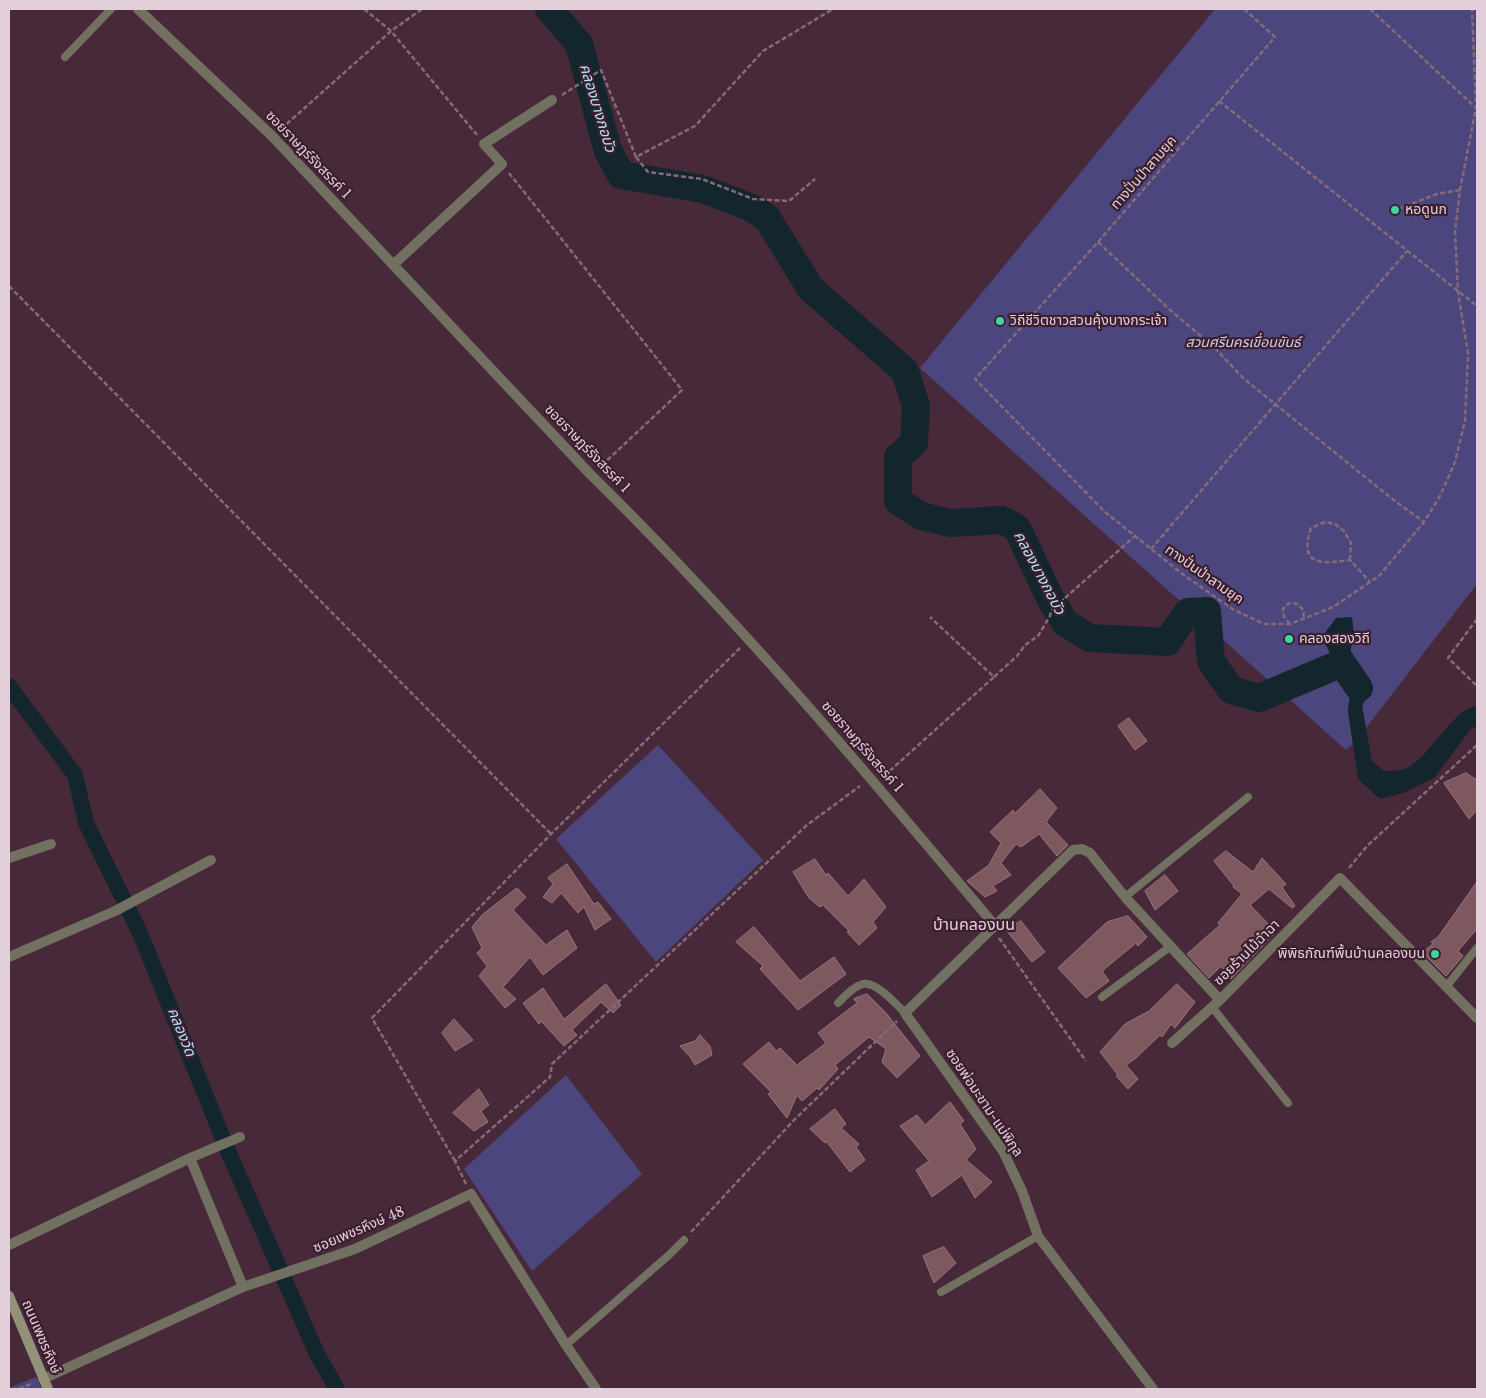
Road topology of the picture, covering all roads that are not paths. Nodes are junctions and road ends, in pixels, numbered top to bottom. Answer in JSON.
{"nodes":[{"id":1,"x":111,"y":9,"type":"edge"},
{"id":2,"x":138,"y":9,"type":"edge"},
{"id":3,"x":65,"y":57,"type":"dead end"},
{"id":4,"x":552,"y":100,"type":"road end"},
{"id":5,"x":393,"y":266,"type":"junction"},
{"id":6,"x":1248,"y":797,"type":"dead end"},
{"id":7,"x":51,"y":844,"type":"dead end"},
{"id":8,"x":9,"y":858,"type":"edge"},
{"id":9,"x":211,"y":860,"type":"dead end"},
{"id":10,"x":1125,"y":897,"type":"junction"},
{"id":11,"x":994,"y":928,"type":"junction"},
{"id":12,"x":1171,"y":946,"type":"junction"},
{"id":13,"x":1477,"y":948,"type":"edge"},
{"id":14,"x":9,"y":957,"type":"edge"},
{"id":15,"x":1446,"y":986,"type":"junction"},
{"id":16,"x":1102,"y":997,"type":"dead end"},
{"id":17,"x":838,"y":1003,"type":"dead end"},
{"id":18,"x":1216,"y":1003,"type":"junction"},
{"id":19,"x":905,"y":1013,"type":"junction"},
{"id":20,"x":1477,"y":1018,"type":"edge"},
{"id":21,"x":1172,"y":1043,"type":"dead end"},
{"id":22,"x":1288,"y":1103,"type":"dead end"},
{"id":23,"x":240,"y":1137,"type":"dead end"},
{"id":24,"x":192,"y":1157,"type":"junction"},
{"id":25,"x":1038,"y":1236,"type":"junction"},
{"id":26,"x":684,"y":1240,"type":"road end"},
{"id":27,"x":9,"y":1245,"type":"edge"},
{"id":28,"x":243,"y":1287,"type":"junction"},
{"id":29,"x":941,"y":1292,"type":"dead end"},
{"id":30,"x":9,"y":1296,"type":"edge"},
{"id":31,"x":566,"y":1345,"type":"junction"},
{"id":32,"x":44,"y":1379,"type":"junction"},
{"id":33,"x":48,"y":1389,"type":"edge"},
{"id":34,"x":596,"y":1389,"type":"edge"},
{"id":35,"x":1153,"y":1389,"type":"edge"}],
"edges":[{"from":1,"to":3,"type":"lane"},
{"from":2,"to":5,"type":"street","name":"ซอยราษฎร์รังสรรค์ 1"},
{"from":4,"to":5,"type":"street"},
{"from":5,"to":11,"type":"street","name":"ซอยราษฎร์รังสรรค์ 1"},
{"from":6,"to":10,"type":"lane"},
{"from":7,"to":8,"type":"street"},
{"from":9,"to":14,"type":"street"},
{"from":10,"to":11,"type":"street","name":"ซอยร้านไม้ฉำฉา"},
{"from":10,"to":12,"type":"street","name":"ซอยร้านไม้ฉำฉา"},
{"from":11,"to":19,"type":"street"},
{"from":12,"to":16,"type":"lane"},
{"from":12,"to":18,"type":"street","name":"ซอยร้านไม้ฉำฉา"},
{"from":13,"to":15,"type":"lane"},
{"from":15,"to":18,"type":"street","name":"ซอยร้านไม้ฉำฉา"},
{"from":15,"to":20,"type":"street"},
{"from":17,"to":19,"type":"lane"},
{"from":18,"to":21,"type":"street"},
{"from":18,"to":22,"type":"lane"},
{"from":19,"to":25,"type":"street","name":"ซอยพ่อมะขาม-แม่พิกุล"},
{"from":23,"to":24,"type":"street"},
{"from":24,"to":27,"type":"street"},
{"from":24,"to":28,"type":"street"},
{"from":25,"to":29,"type":"lane"},
{"from":25,"to":35,"type":"street","name":"ซอยพ่อมะขาม-แม่พิกุล"},
{"from":26,"to":31,"type":"lane"},
{"from":28,"to":31,"type":"street","name":"ซอยเพชรหึงษ์ 48"},
{"from":28,"to":32,"type":"street","name":"ซอยเพชรหึงษ์ 48"},
{"from":30,"to":32,"type":"main road","name":"ถนนเพชรหึงษ์"},
{"from":31,"to":34,"type":"street"},
{"from":32,"to":33,"type":"main road","name":"ถนนเพชรหึงษ์"}]}
